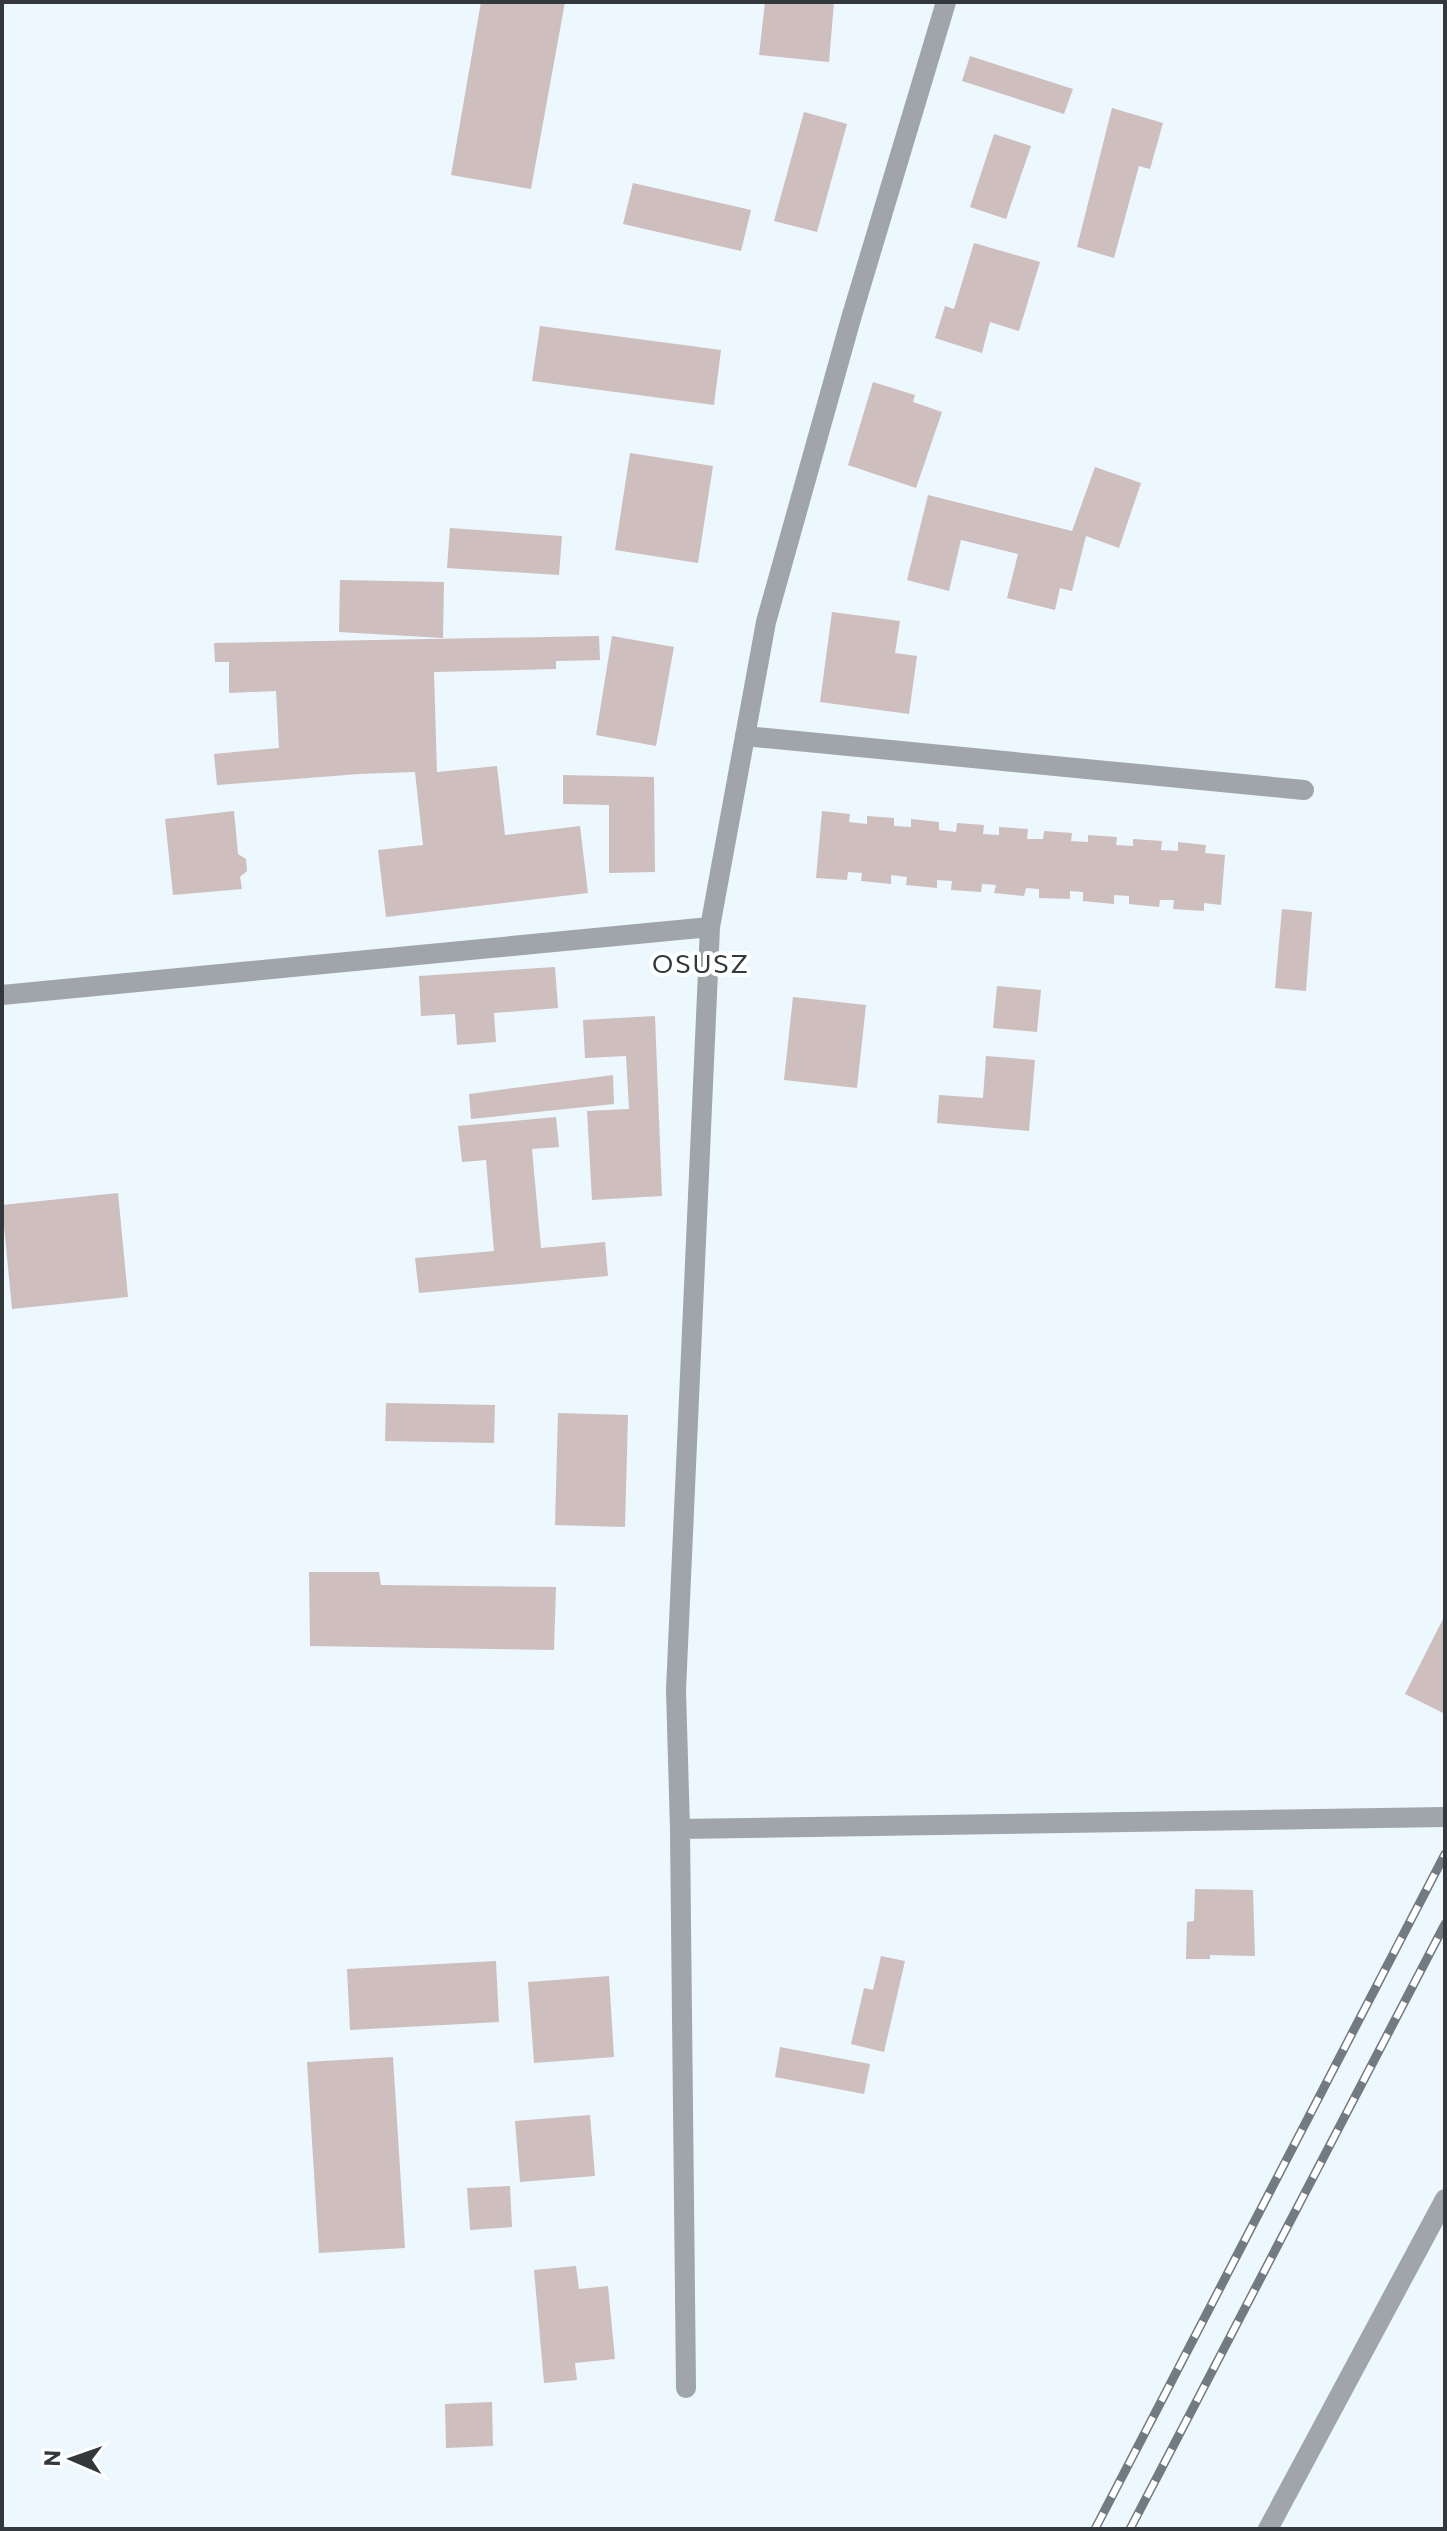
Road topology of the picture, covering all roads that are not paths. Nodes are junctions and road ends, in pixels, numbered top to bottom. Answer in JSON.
{"nodes":[{"id":1,"x":946,"y":2,"type":"edge"},
{"id":2,"x":745,"y":736,"type":"junction"},
{"id":3,"x":1304,"y":790,"type":"dead end"},
{"id":4,"x":710,"y":927,"type":"junction"},
{"id":5,"x":2,"y":995,"type":"edge"},
{"id":6,"x":1445,"y":1817,"type":"edge"},
{"id":7,"x":680,"y":1829,"type":"junction"},
{"id":8,"x":1445,"y":2199,"type":"edge"},
{"id":9,"x":686,"y":2388,"type":"dead end"},
{"id":10,"x":1268,"y":2529,"type":"edge"}],
"edges":[{"from":1,"to":2,"type":"street"},
{"from":2,"to":3,"type":"street"},
{"from":2,"to":4,"type":"street"},
{"from":4,"to":5,"type":"street"},
{"from":4,"to":7,"type":"street"},
{"from":6,"to":7,"type":"street"},
{"from":7,"to":9,"type":"street"},
{"from":8,"to":10,"type":"street"}]}
